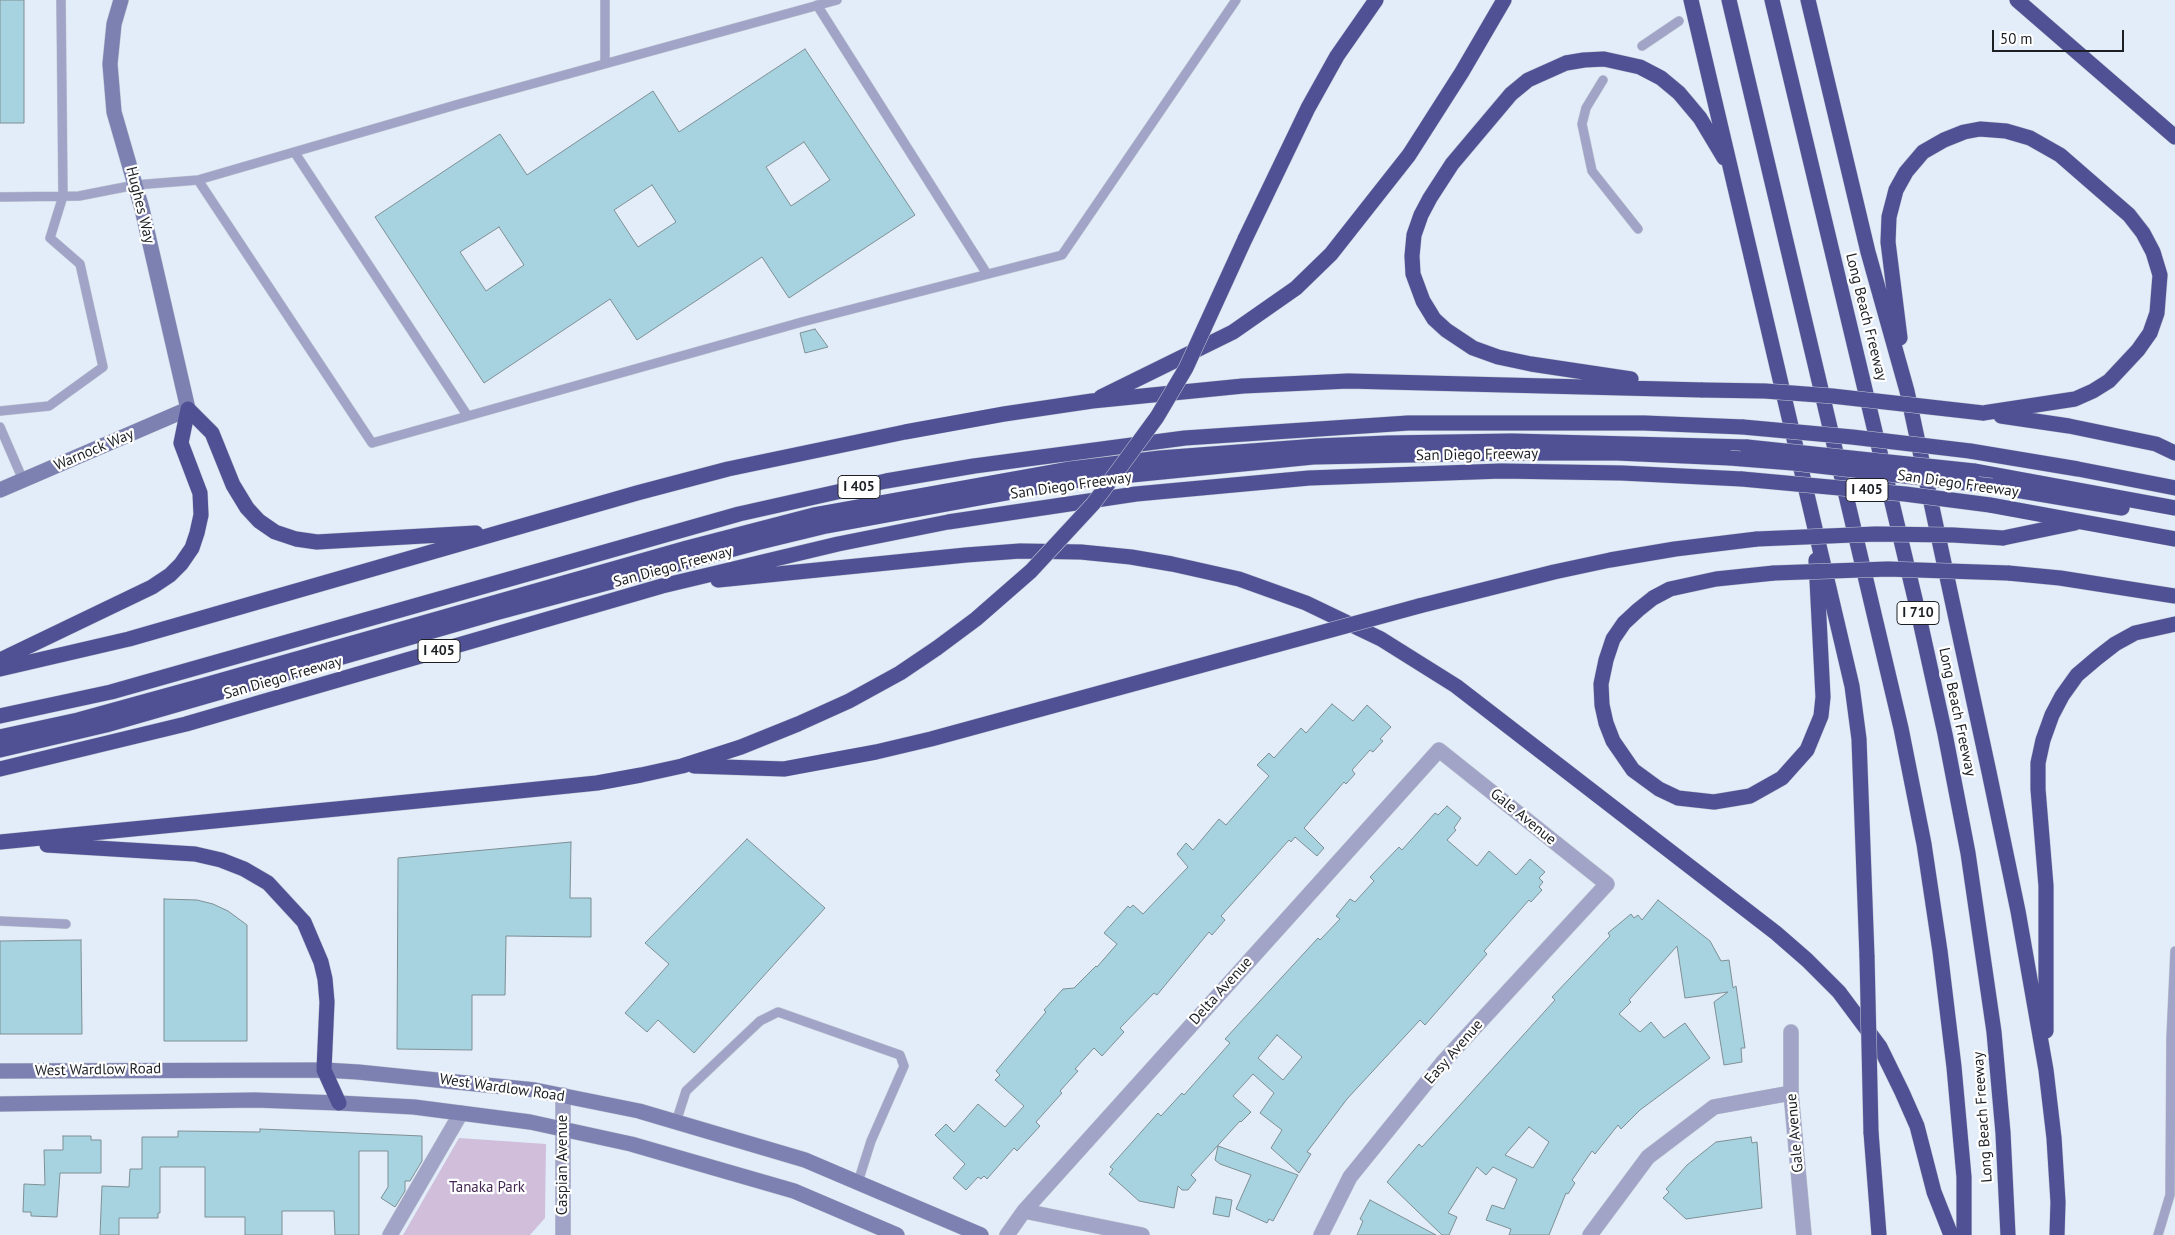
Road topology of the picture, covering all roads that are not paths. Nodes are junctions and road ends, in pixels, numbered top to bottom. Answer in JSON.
{"nodes":[{"id":1,"x":61,"y":0,"type":"edge"},
{"id":2,"x":121,"y":0,"type":"edge"},
{"id":3,"x":605,"y":0,"type":"edge"},
{"id":4,"x":837,"y":0,"type":"edge"},
{"id":5,"x":1236,"y":0,"type":"edge"},
{"id":6,"x":1376,"y":0,"type":"edge"},
{"id":7,"x":1504,"y":0,"type":"edge"},
{"id":8,"x":1692,"y":0,"type":"edge"},
{"id":9,"x":1729,"y":0,"type":"edge"},
{"id":10,"x":1772,"y":0,"type":"edge"},
{"id":11,"x":1808,"y":0,"type":"edge"},
{"id":12,"x":2017,"y":0,"type":"edge"},
{"id":13,"x":817,"y":5,"type":"junction"},
{"id":14,"x":1679,"y":21,"type":"dead end"},
{"id":15,"x":1642,"y":46,"type":"dead end"},
{"id":16,"x":605,"y":63,"type":"junction"},
{"id":17,"x":1603,"y":80,"type":"dead end"},
{"id":18,"x":2169,"y":132,"type":"edge"},
{"id":19,"x":296,"y":153,"type":"junction"},
{"id":20,"x":1731,"y":170,"type":"junction"},
{"id":21,"x":198,"y":180,"type":"junction"},
{"id":22,"x":135,"y":186,"type":"junction"},
{"id":23,"x":63,"y":196,"type":"junction"},
{"id":24,"x":0,"y":197,"type":"edge"},
{"id":25,"x":1638,"y":229,"type":"dead end"},
{"id":26,"x":987,"y":274,"type":"junction"},
{"id":27,"x":1702,"y":390,"type":"junction"},
{"id":28,"x":1907,"y":391,"type":"junction"},
{"id":29,"x":1092,"y":402,"type":"junction"},
{"id":30,"x":188,"y":409,"type":"junction"},
{"id":31,"x":0,"y":411,"type":"edge"},
{"id":32,"x":1982,"y":413,"type":"junction"},
{"id":33,"x":467,"y":415,"type":"junction"},
{"id":34,"x":0,"y":427,"type":"edge"},
{"id":35,"x":2175,"y":453,"type":"edge"},
{"id":36,"x":23,"y":480,"type":"junction"},
{"id":37,"x":2175,"y":488,"type":"edge"},
{"id":38,"x":0,"y":490,"type":"edge"},
{"id":39,"x":2148,"y":508,"type":"junction"},
{"id":40,"x":2175,"y":508,"type":"edge"},
{"id":41,"x":1813,"y":516,"type":"junction"},
{"id":42,"x":2175,"y":519,"type":"edge"},
{"id":43,"x":2085,"y":521,"type":"junction"},
{"id":44,"x":502,"y":532,"type":"junction"},
{"id":45,"x":2175,"y":539,"type":"edge"},
{"id":46,"x":662,"y":586,"type":"junction"},
{"id":47,"x":2175,"y":596,"type":"edge"},
{"id":48,"x":2175,"y":624,"type":"edge"},
{"id":49,"x":0,"y":660,"type":"edge"},
{"id":50,"x":0,"y":669,"type":"edge"},
{"id":51,"x":0,"y":716,"type":"edge"},
{"id":52,"x":0,"y":737,"type":"edge"},
{"id":53,"x":0,"y":750,"type":"edge"},
{"id":54,"x":1439,"y":750,"type":"joint"},
{"id":55,"x":682,"y":766,"type":"junction"},
{"id":56,"x":0,"y":769,"type":"edge"},
{"id":57,"x":0,"y":843,"type":"edge"},
{"id":58,"x":1607,"y":884,"type":"joint"},
{"id":59,"x":0,"y":921,"type":"edge"},
{"id":60,"x":66,"y":924,"type":"dead end"},
{"id":61,"x":2175,"y":951,"type":"edge"},
{"id":62,"x":1792,"y":1032,"type":"dead end"},
{"id":63,"x":324,"y":1070,"type":"junction"},
{"id":64,"x":2046,"y":1070,"type":"junction"},
{"id":65,"x":0,"y":1071,"type":"edge"},
{"id":66,"x":1791,"y":1093,"type":"junction"},
{"id":67,"x":563,"y":1096,"type":"junction"},
{"id":68,"x":339,"y":1102,"type":"junction"},
{"id":69,"x":0,"y":1104,"type":"edge"},
{"id":70,"x":461,"y":1113,"type":"junction"},
{"id":71,"x":676,"y":1122,"type":"junction"},
{"id":72,"x":563,"y":1129,"type":"junction"},
{"id":73,"x":858,"y":1182,"type":"junction"},
{"id":74,"x":1024,"y":1210,"type":"junction"},
{"id":75,"x":390,"y":1235,"type":"edge"},
{"id":76,"x":563,"y":1235,"type":"edge"},
{"id":77,"x":897,"y":1235,"type":"edge"},
{"id":78,"x":980,"y":1235,"type":"edge"},
{"id":79,"x":1007,"y":1235,"type":"edge"},
{"id":80,"x":1142,"y":1235,"type":"edge"},
{"id":81,"x":1321,"y":1235,"type":"edge"},
{"id":82,"x":1590,"y":1235,"type":"edge"},
{"id":83,"x":1804,"y":1235,"type":"edge"},
{"id":84,"x":1879,"y":1235,"type":"edge"},
{"id":85,"x":1951,"y":1235,"type":"edge"},
{"id":86,"x":1964,"y":1235,"type":"edge"},
{"id":87,"x":2008,"y":1235,"type":"edge"},
{"id":88,"x":2057,"y":1235,"type":"edge"},
{"id":89,"x":2158,"y":1235,"type":"edge"}],
"edges":[{"from":1,"to":23,"type":"lane"},
{"from":2,"to":22,"type":"main road","name":"Hughes Way"},
{"from":3,"to":16,"type":"lane"},
{"from":4,"to":13,"type":"lane"},
{"from":5,"to":26,"type":"lane"},
{"from":6,"to":55,"type":"highway","bridge":true},
{"from":7,"to":29,"type":"highway"},
{"from":8,"to":20,"type":"highway"},
{"from":9,"to":86,"type":"highway","name":"Long Beach Freeway","number":"I 710"},
{"from":10,"to":87,"type":"highway","name":"Long Beach Freeway","number":"I 710"},
{"from":11,"to":28,"type":"highway"},
{"from":12,"to":18,"type":"highway"},
{"from":13,"to":16,"type":"lane"},
{"from":13,"to":26,"type":"lane"},
{"from":14,"to":15,"type":"lane"},
{"from":16,"to":19,"type":"lane"},
{"from":17,"to":25,"type":"lane"},
{"from":19,"to":21,"type":"lane"},
{"from":19,"to":33,"type":"lane"},
{"from":20,"to":27,"type":"highway"},
{"from":20,"to":41,"type":"highway"},
{"from":21,"to":22,"type":"lane"},
{"from":21,"to":33,"type":"lane"},
{"from":22,"to":23,"type":"lane"},
{"from":22,"to":30,"type":"main road","name":"Hughes Way"},
{"from":23,"to":24,"type":"lane"},
{"from":23,"to":31,"type":"lane"},
{"from":26,"to":33,"type":"lane"},
{"from":27,"to":29,"type":"highway"},
{"from":27,"to":32,"type":"highway","bridge":true},
{"from":28,"to":32,"type":"highway"},
{"from":28,"to":64,"type":"highway"},
{"from":29,"to":44,"type":"highway"},
{"from":30,"to":36,"type":"main road","name":"Warnock Way"},
{"from":30,"to":44,"type":"highway"},
{"from":30,"to":49,"type":"highway"},
{"from":32,"to":35,"type":"highway"},
{"from":34,"to":36,"type":"lane"},
{"from":36,"to":38,"type":"main road","name":"Warnock Way"},
{"from":37,"to":51,"type":"highway","number":"I 405","bridge":true},
{"from":39,"to":40,"type":"highway"},
{"from":39,"to":42,"type":"highway"},
{"from":39,"to":52,"type":"highway","bridge":true},
{"from":39,"to":53,"type":"highway","bridge":true},
{"from":41,"to":47,"type":"highway","bridge":true},
{"from":41,"to":84,"type":"highway","bridge":true},
{"from":43,"to":45,"type":"highway","name":"San Diego Freeway","number":"I 405"},
{"from":43,"to":46,"type":"highway","name":"San Diego Freeway","number":"I 405","bridge":true},
{"from":43,"to":55,"type":"highway","bridge":true},
{"from":44,"to":50,"type":"highway"},
{"from":46,"to":56,"type":"highway","name":"San Diego Freeway","number":"I 405"},
{"from":46,"to":85,"type":"highway"},
{"from":48,"to":64,"type":"highway"},
{"from":54,"to":58,"type":"street","name":"Gale Avenue"},
{"from":54,"to":74,"type":"street","name":"Delta Avenue"},
{"from":55,"to":57,"type":"highway"},
{"from":57,"to":63,"type":"highway"},
{"from":58,"to":81,"type":"street","name":"Easy Avenue"},
{"from":59,"to":60,"type":"lane"},
{"from":61,"to":89,"type":"lane"},
{"from":62,"to":66,"type":"street","name":"Gale Avenue"},
{"from":63,"to":65,"type":"main road","name":"West Wardlow Road"},
{"from":63,"to":67,"type":"main road","name":"West Wardlow Road"},
{"from":63,"to":68,"type":"highway"},
{"from":64,"to":88,"type":"highway"},
{"from":66,"to":82,"type":"street"},
{"from":66,"to":83,"type":"street","name":"Gale Avenue"},
{"from":67,"to":71,"type":"main road","name":"West Wardlow Road"},
{"from":67,"to":72,"type":"street","name":"Caspian Avenue"},
{"from":68,"to":69,"type":"main road","name":"West Wardlow Road"},
{"from":68,"to":70,"type":"main road","name":"West Wardlow Road"},
{"from":70,"to":72,"type":"main road","name":"West Wardlow Road"},
{"from":70,"to":75,"type":"street"},
{"from":71,"to":73,"type":"main road","name":"West Wardlow Road"},
{"from":71,"to":73,"type":"lane"},
{"from":72,"to":76,"type":"street","name":"Caspian Avenue"},
{"from":72,"to":77,"type":"main road","name":"West Wardlow Road"},
{"from":73,"to":78,"type":"main road","name":"West Wardlow Road"},
{"from":74,"to":79,"type":"street","name":"Delta Avenue"},
{"from":74,"to":80,"type":"street"}]}
